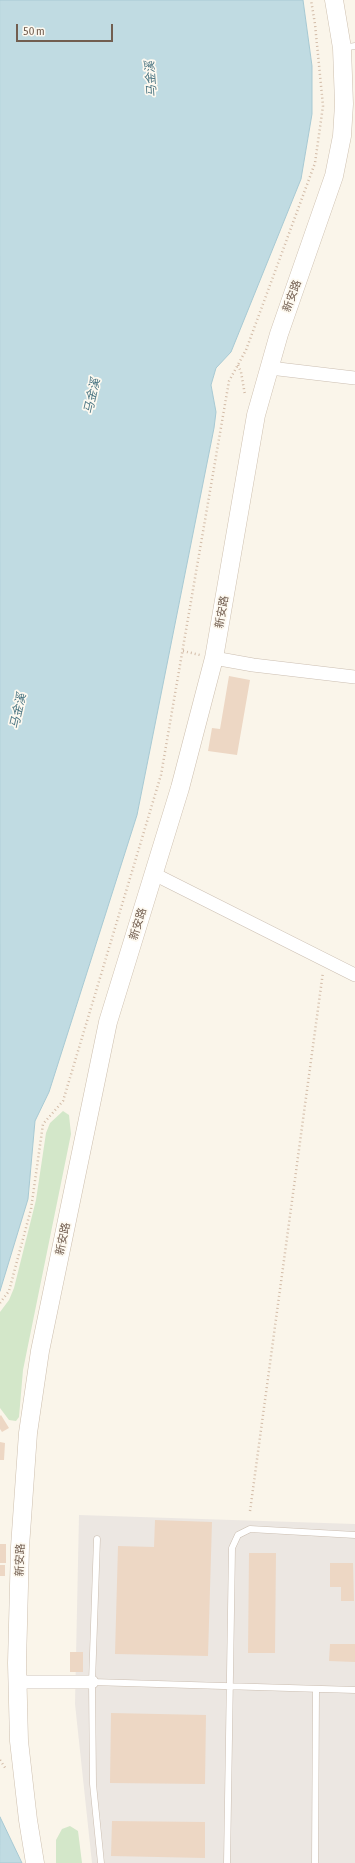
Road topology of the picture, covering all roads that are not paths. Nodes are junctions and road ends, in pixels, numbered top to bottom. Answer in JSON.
{"nodes":[{"id":1,"x":334,"y":0,"type":"edge"},
{"id":2,"x":348,"y":47,"type":"edge"},
{"id":3,"x":270,"y":368,"type":"junction"},
{"id":4,"x":355,"y":378,"type":"edge"},
{"id":5,"x":214,"y":658,"type":"junction"},
{"id":6,"x":355,"y":677,"type":"edge"},
{"id":7,"x":154,"y":874,"type":"junction"},
{"id":8,"x":355,"y":975,"type":"edge"},
{"id":9,"x":355,"y":1535,"type":"edge"},
{"id":10,"x":97,"y":1539,"type":"dead end"},
{"id":11,"x":18,"y":1682,"type":"junction"},
{"id":12,"x":92,"y":1682,"type":"junction"},
{"id":13,"x":229,"y":1686,"type":"junction"},
{"id":14,"x":316,"y":1689,"type":"junction"},
{"id":15,"x":355,"y":1690,"type":"edge"},
{"id":16,"x":35,"y":1863,"type":"edge"},
{"id":17,"x":101,"y":1863,"type":"edge"},
{"id":18,"x":227,"y":1863,"type":"edge"},
{"id":19,"x":315,"y":1863,"type":"edge"}],
"edges":[{"from":1,"to":2,"type":"main road","name":"新安路"},
{"from":2,"to":3,"type":"main road","name":"新安路"},
{"from":3,"to":4,"type":"street"},
{"from":3,"to":5,"type":"main road","name":"新安路"},
{"from":5,"to":6,"type":"street"},
{"from":5,"to":7,"type":"main road","name":"新安路"},
{"from":7,"to":8,"type":"street"},
{"from":7,"to":11,"type":"main road","name":"新安路"},
{"from":9,"to":13,"type":"lane"},
{"from":10,"to":12,"type":"lane"},
{"from":11,"to":12,"type":"street"},
{"from":11,"to":16,"type":"main road","name":"新安路"},
{"from":12,"to":13,"type":"lane"},
{"from":12,"to":17,"type":"lane"},
{"from":13,"to":14,"type":"lane"},
{"from":13,"to":18,"type":"lane"},
{"from":14,"to":15,"type":"lane"},
{"from":14,"to":19,"type":"lane"}]}
